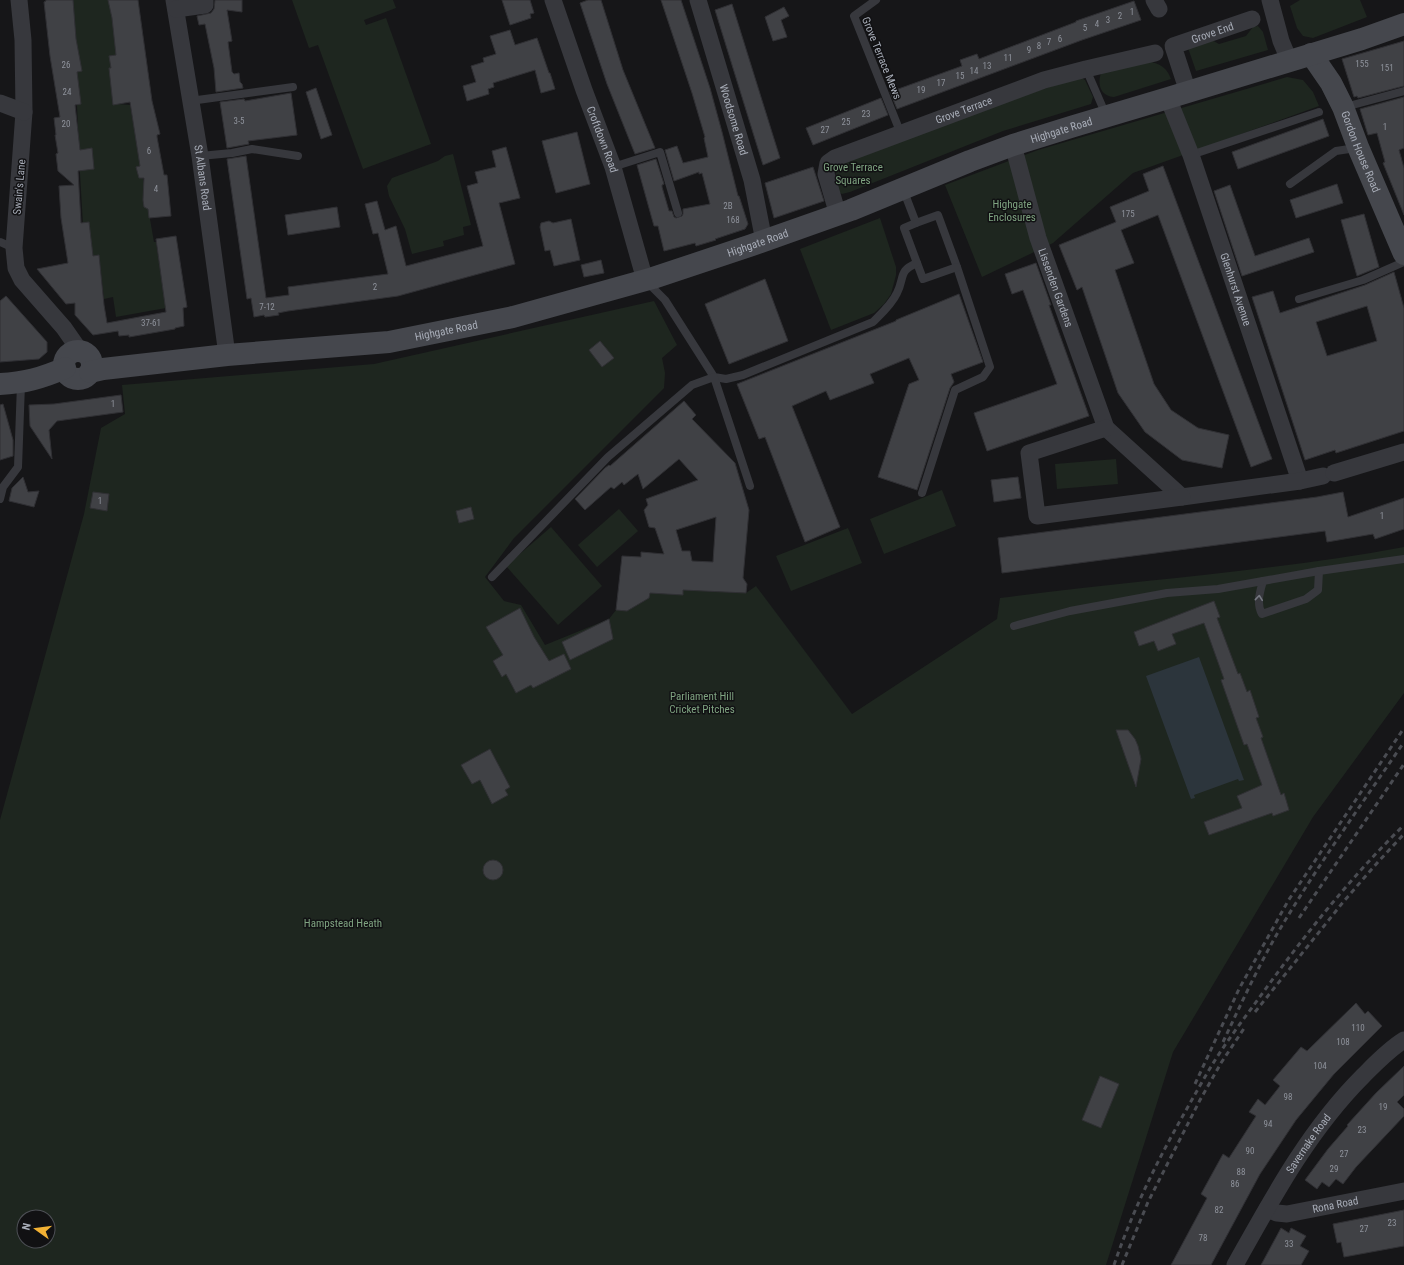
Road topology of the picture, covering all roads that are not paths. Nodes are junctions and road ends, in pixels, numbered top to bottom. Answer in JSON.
{"nodes":[{"id":1,"x":19,"y":0,"type":"edge"},
{"id":2,"x":205,"y":0,"type":"edge"},
{"id":3,"x":553,"y":0,"type":"edge"},
{"id":4,"x":698,"y":0,"type":"edge"},
{"id":5,"x":876,"y":0,"type":"edge"},
{"id":6,"x":1270,"y":0,"type":"edge"},
{"id":7,"x":175,"y":4,"type":"edge"},
{"id":8,"x":1252,"y":18,"type":"dead end"},
{"id":9,"x":1404,"y":24,"type":"edge"},
{"id":10,"x":1173,"y":46,"type":"joint"},
{"id":11,"x":1155,"y":53,"type":"dead end"},
{"id":12,"x":1311,"y":54,"type":"junction"},
{"id":13,"x":1289,"y":60,"type":"junction"},
{"id":14,"x":1086,"y":69,"type":"junction"},
{"id":15,"x":293,"y":87,"type":"dead end"},
{"id":16,"x":1404,"y":91,"type":"edge"},
{"id":17,"x":1178,"y":95,"type":"junction"},
{"id":18,"x":190,"y":101,"type":"junction"},
{"id":19,"x":0,"y":103,"type":"edge"},
{"id":20,"x":1343,"y":107,"type":"junction"},
{"id":21,"x":24,"y":112,"type":"junction"},
{"id":22,"x":1318,"y":112,"type":"dead end"},
{"id":23,"x":1107,"y":116,"type":"junction"},
{"id":24,"x":901,"y":134,"type":"junction"},
{"id":25,"x":1013,"y":145,"type":"junction"},
{"id":26,"x":1358,"y":147,"type":"junction"},
{"id":27,"x":1191,"y":155,"type":"junction"},
{"id":28,"x":200,"y":156,"type":"junction"},
{"id":29,"x":298,"y":156,"type":"dead end"},
{"id":30,"x":613,"y":168,"type":"junction"},
{"id":31,"x":1290,"y":184,"type":"dead end"},
{"id":32,"x":902,"y":189,"type":"junction"},
{"id":33,"x":678,"y":213,"type":"dead end"},
{"id":34,"x":838,"y":215,"type":"junction"},
{"id":35,"x":916,"y":223,"type":"junction"},
{"id":36,"x":764,"y":241,"type":"junction"},
{"id":37,"x":7,"y":245,"type":"edge"},
{"id":38,"x":1404,"y":254,"type":"edge"},
{"id":39,"x":1404,"y":262,"type":"edge"},
{"id":40,"x":918,"y":263,"type":"junction"},
{"id":41,"x":957,"y":266,"type":"junction"},
{"id":42,"x":645,"y":280,"type":"junction"},
{"id":43,"x":1299,"y":299,"type":"dead end"},
{"id":44,"x":80,"y":351,"type":"junction"},
{"id":45,"x":227,"y":355,"type":"junction"},
{"id":46,"x":65,"y":368,"type":"junction"},
{"id":47,"x":90,"y":372,"type":"junction"},
{"id":48,"x":714,"y":377,"type":"junction"},
{"id":49,"x":21,"y":383,"type":"junction"},
{"id":50,"x":0,"y":384,"type":"edge"},
{"id":51,"x":1106,"y":428,"type":"junction"},
{"id":52,"x":1404,"y":452,"type":"edge"},
{"id":53,"x":1300,"y":481,"type":"junction"},
{"id":54,"x":750,"y":486,"type":"dead end"},
{"id":55,"x":922,"y":493,"type":"dead end"},
{"id":56,"x":1182,"y":497,"type":"junction"},
{"id":57,"x":0,"y":499,"type":"edge"},
{"id":58,"x":1404,"y":559,"type":"edge"},
{"id":59,"x":1319,"y":571,"type":"junction"},
{"id":60,"x":492,"y":577,"type":"dead end"},
{"id":61,"x":1263,"y":581,"type":"junction"},
{"id":62,"x":1014,"y":626,"type":"dead end"},
{"id":63,"x":1404,"y":1040,"type":"edge"},
{"id":64,"x":1404,"y":1191,"type":"edge"},
{"id":65,"x":1267,"y":1209,"type":"junction"},
{"id":66,"x":1235,"y":1265,"type":"edge"}],
"edges":[{"from":1,"to":21,"type":"street","name":"Swain's Lane"},
{"from":2,"to":7,"type":"street"},
{"from":3,"to":30,"type":"street","name":"Croftdown Road"},
{"from":4,"to":36,"type":"street","name":"Woodsome Road"},
{"from":5,"to":24,"type":"lane","name":"Grove Terrace Mews"},
{"from":6,"to":13,"type":"street"},
{"from":7,"to":18,"type":"street","name":"St Albans Road"},
{"from":8,"to":10,"type":"street","name":"Grove End"},
{"from":9,"to":12,"type":"street","name":"Highgate Road"},
{"from":10,"to":17,"type":"street","name":"Glenhurst Avenue"},
{"from":11,"to":14,"type":"street","name":"Grove Terrace"},
{"from":12,"to":13,"type":"street","name":"Highgate Road"},
{"from":12,"to":20,"type":"street","name":"Gordon House Road"},
{"from":13,"to":17,"type":"street","name":"Highgate Road"},
{"from":14,"to":23,"type":"lane"},
{"from":14,"to":24,"type":"street","name":"Grove Terrace"},
{"from":15,"to":18,"type":"lane"},
{"from":16,"to":20,"type":"lane"},
{"from":17,"to":23,"type":"street","name":"Highgate Road"},
{"from":17,"to":27,"type":"street","name":"Glenhurst Avenue"},
{"from":18,"to":28,"type":"street","name":"St Albans Road"},
{"from":19,"to":21,"type":"street"},
{"from":20,"to":26,"type":"street","name":"Gordon House Road"},
{"from":21,"to":37,"type":"street","name":"Swain's Lane"},
{"from":22,"to":27,"type":"lane"},
{"from":23,"to":25,"type":"street","name":"Highgate Road"},
{"from":24,"to":34,"type":"street","name":"Grove Terrace"},
{"from":25,"to":32,"type":"street","name":"Highgate Road"},
{"from":25,"to":51,"type":"street","name":"Lissenden Gardens"},
{"from":26,"to":31,"type":"lane"},
{"from":26,"to":38,"type":"street","name":"Gordon House Road"},
{"from":27,"to":53,"type":"street","name":"Glenhurst Avenue"},
{"from":28,"to":29,"type":"lane"},
{"from":28,"to":45,"type":"street","name":"St Albans Road"},
{"from":30,"to":33,"type":"lane"},
{"from":30,"to":42,"type":"street","name":"Croftdown Road"},
{"from":32,"to":34,"type":"street","name":"Highgate Road"},
{"from":32,"to":35,"type":"lane"},
{"from":34,"to":36,"type":"street","name":"Highgate Road"},
{"from":35,"to":40,"type":"lane"},
{"from":35,"to":41,"type":"lane"},
{"from":36,"to":42,"type":"street","name":"Highgate Road"},
{"from":37,"to":44,"type":"street","name":"Swain's Lane"},
{"from":39,"to":43,"type":"lane"},
{"from":40,"to":41,"type":"lane"},
{"from":40,"to":48,"type":"lane"},
{"from":41,"to":55,"type":"lane"},
{"from":42,"to":45,"type":"street","name":"Highgate Road"},
{"from":42,"to":48,"type":"lane"},
{"from":44,"to":46,"type":"street"},
{"from":44,"to":47,"type":"street"},
{"from":45,"to":47,"type":"street","name":"Highgate Road"},
{"from":46,"to":47,"type":"street"},
{"from":46,"to":49,"type":"street"},
{"from":48,"to":54,"type":"lane"},
{"from":48,"to":60,"type":"lane"},
{"from":49,"to":50,"type":"street"},
{"from":49,"to":57,"type":"lane"},
{"from":51,"to":56,"type":"street","name":"Lissenden Gardens"},
{"from":51,"to":56,"type":"street"},
{"from":52,"to":53,"type":"street"},
{"from":53,"to":56,"type":"street"},
{"from":58,"to":59,"type":"lane"},
{"from":59,"to":61,"type":"lane"},
{"from":59,"to":61,"type":"lane","one_way":true},
{"from":61,"to":62,"type":"lane"},
{"from":63,"to":65,"type":"street","name":"Savernake Road"},
{"from":64,"to":65,"type":"street","name":"Rona Road"},
{"from":65,"to":66,"type":"street","name":"Savernake Road"}]}
